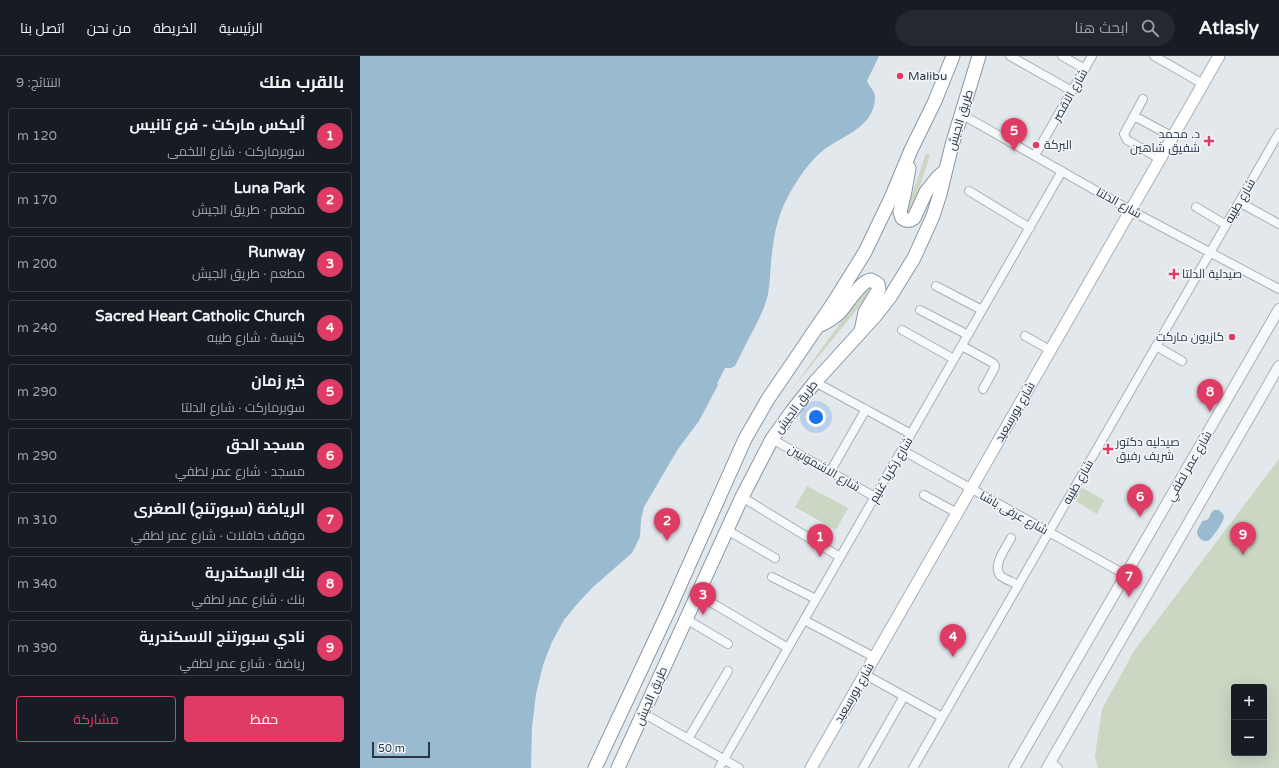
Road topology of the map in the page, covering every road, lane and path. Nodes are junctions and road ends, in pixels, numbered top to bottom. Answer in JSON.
{"nodes":[{"id":1,"x":953,"y":56,"type":"edge"},
{"id":2,"x":980,"y":56,"type":"edge"},
{"id":3,"x":1010,"y":56,"type":"edge"},
{"id":4,"x":1062,"y":56,"type":"edge"},
{"id":5,"x":1092,"y":56,"type":"edge"},
{"id":6,"x":1154,"y":56,"type":"edge"},
{"id":7,"x":1219,"y":56,"type":"edge"},
{"id":8,"x":1085,"y":69,"type":"junction"},
{"id":9,"x":1203,"y":84,"type":"junction"},
{"id":10,"x":1072,"y":91,"type":"junction"},
{"id":11,"x":1143,"y":99,"type":"dead end"},
{"id":12,"x":961,"y":114,"type":"junction"},
{"id":13,"x":1134,"y":116,"type":"junction"},
{"id":14,"x":1279,"y":133,"type":"edge"},
{"id":15,"x":1172,"y":137,"type":"junction"},
{"id":16,"x":911,"y":150,"type":"junction"},
{"id":17,"x":1035,"y":155,"type":"junction"},
{"id":18,"x":1160,"y":159,"type":"junction"},
{"id":19,"x":945,"y":171,"type":"junction"},
{"id":20,"x":1062,"y":171,"type":"junction"},
{"id":21,"x":969,"y":191,"type":"dead end"},
{"id":22,"x":1240,"y":202,"type":"junction"},
{"id":23,"x":1196,"y":207,"type":"dead end"},
{"id":24,"x":1130,"y":210,"type":"junction"},
{"id":25,"x":1279,"y":224,"type":"edge"},
{"id":26,"x":1226,"y":225,"type":"junction"},
{"id":27,"x":1030,"y":228,"type":"junction"},
{"id":28,"x":1210,"y":252,"type":"junction"},
{"id":29,"x":936,"y":286,"type":"dead end"},
{"id":30,"x":1279,"y":288,"type":"edge"},
{"id":31,"x":1279,"y":309,"type":"edge"},
{"id":32,"x":920,"y":310,"type":"dead end"},
{"id":33,"x":982,"y":310,"type":"junction"},
{"id":34,"x":817,"y":327,"type":"junction"},
{"id":35,"x":902,"y":330,"type":"dead end"},
{"id":36,"x":860,"y":332,"type":"junction"},
{"id":37,"x":968,"y":335,"type":"junction"},
{"id":38,"x":1025,"y":336,"type":"dead end"},
{"id":39,"x":962,"y":346,"type":"junction"},
{"id":40,"x":1156,"y":346,"type":"junction"},
{"id":41,"x":1050,"y":350,"type":"junction"},
{"id":42,"x":954,"y":359,"type":"junction"},
{"id":43,"x":1182,"y":361,"type":"dead end"},
{"id":44,"x":1279,"y":366,"type":"edge"},
{"id":45,"x":815,"y":382,"type":"junction"},
{"id":46,"x":983,"y":389,"type":"dead end"},
{"id":47,"x":866,"y":409,"type":"junction"},
{"id":48,"x":911,"y":434,"type":"junction"},
{"id":49,"x":772,"y":439,"type":"junction"},
{"id":50,"x":902,"y":450,"type":"junction"},
{"id":51,"x":830,"y":472,"type":"junction"},
{"id":52,"x":971,"y":489,"type":"junction"},
{"id":53,"x":924,"y":495,"type":"dead end"},
{"id":54,"x":742,"y":497,"type":"junction"},
{"id":55,"x":875,"y":497,"type":"junction"},
{"id":56,"x":957,"y":513,"type":"junction"},
{"id":57,"x":727,"y":530,"type":"junction"},
{"id":58,"x":1049,"y":532,"type":"junction"},
{"id":59,"x":1011,"y":538,"type":"dead end"},
{"id":60,"x":840,"y":557,"type":"junction"},
{"id":61,"x":775,"y":558,"type":"dead end"},
{"id":62,"x":1126,"y":575,"type":"junction"},
{"id":63,"x":772,"y":577,"type":"dead end"},
{"id":64,"x":1018,"y":586,"type":"junction"},
{"id":65,"x":697,"y":594,"type":"junction"},
{"id":66,"x":816,"y":599,"type":"junction"},
{"id":67,"x":686,"y":619,"type":"junction"},
{"id":68,"x":804,"y":620,"type":"junction"},
{"id":69,"x":728,"y":644,"type":"dead end"},
{"id":70,"x":788,"y":648,"type":"junction"},
{"id":71,"x":874,"y":657,"type":"junction"},
{"id":72,"x":728,"y":671,"type":"dead end"},
{"id":73,"x":864,"y":674,"type":"junction"},
{"id":74,"x":904,"y":696,"type":"junction"},
{"id":75,"x":643,"y":713,"type":"junction"},
{"id":76,"x":942,"y":717,"type":"junction"},
{"id":77,"x":688,"y":739,"type":"junction"},
{"id":78,"x":724,"y":760,"type":"junction"},
{"id":79,"x":1052,"y":766,"type":"edge"},
{"id":80,"x":595,"y":768,"type":"edge"},
{"id":81,"x":618,"y":768,"type":"edge"},
{"id":82,"x":719,"y":768,"type":"edge"},
{"id":83,"x":739,"y":768,"type":"edge"},
{"id":84,"x":811,"y":768,"type":"edge"},
{"id":85,"x":863,"y":768,"type":"edge"},
{"id":86,"x":913,"y":768,"type":"edge"},
{"id":87,"x":1014,"y":768,"type":"edge"}],
"edges":[{"from":1,"to":16,"type":"highway","name":"طريق الجيش"},
{"from":2,"to":12,"type":"highway","name":"طريق الجيش"},
{"from":3,"to":10,"type":"street"},
{"from":4,"to":8,"type":"street"},
{"from":5,"to":8,"type":"street","name":"شارع الاقصر"},
{"from":6,"to":9,"type":"street"},
{"from":7,"to":9,"type":"main road","name":"شارع بورسعيد"},
{"from":8,"to":10,"type":"street","name":"شارع الاقصر"},
{"from":9,"to":15,"type":"main road","name":"شارع بورسعيد"},
{"from":10,"to":17,"type":"street","name":"شارع الاقصر"},
{"from":11,"to":13,"type":"street"},
{"from":12,"to":17,"type":"street","name":"شارع الدلتا"},
{"from":12,"to":19,"type":"highway","name":"طريق الجيش"},
{"from":13,"to":15,"type":"street"},
{"from":13,"to":18,"type":"street"},
{"from":14,"to":22,"type":"street","name":"شارع طيبه"},
{"from":15,"to":18,"type":"main road","name":"شارع بورسعيد"},
{"from":16,"to":19,"type":"highway"},
{"from":16,"to":34,"type":"highway","name":"طريق الجيش"},
{"from":17,"to":20,"type":"street","name":"شارع الدلتا"},
{"from":18,"to":24,"type":"main road","name":"شارع بورسعيد"},
{"from":19,"to":36,"type":"highway","name":"طريق الجيش"},
{"from":20,"to":24,"type":"street","name":"شارع الدلتا"},
{"from":20,"to":27,"type":"street","name":"شارع زكريا غنيم"},
{"from":21,"to":27,"type":"street"},
{"from":22,"to":25,"type":"street"},
{"from":22,"to":26,"type":"street","name":"شارع طيبه"},
{"from":23,"to":26,"type":"street"},
{"from":24,"to":28,"type":"street","name":"شارع الدلتا"},
{"from":24,"to":41,"type":"main road","name":"شارع بورسعيد"},
{"from":26,"to":28,"type":"street","name":"شارع طيبه"},
{"from":27,"to":33,"type":"street","name":"شارع زكريا غنيم"},
{"from":28,"to":30,"type":"street","name":"شارع الدلتا"},
{"from":28,"to":40,"type":"street","name":"شارع طيبه"},
{"from":29,"to":33,"type":"street"},
{"from":31,"to":62,"type":"street","name":"شارع عمر لطفي"},
{"from":32,"to":37,"type":"street"},
{"from":33,"to":37,"type":"street","name":"شارع زكريا غنيم"},
{"from":34,"to":36,"type":"highway"},
{"from":34,"to":80,"type":"highway","name":"طريق الجيش"},
{"from":35,"to":42,"type":"street"},
{"from":36,"to":45,"type":"highway","name":"طريق الجيش"},
{"from":37,"to":39,"type":"street","name":"شارع زكريا غنيم"},
{"from":38,"to":41,"type":"street"},
{"from":39,"to":42,"type":"street","name":"شارع زكريا غنيم"},
{"from":39,"to":46,"type":"street"},
{"from":40,"to":43,"type":"street"},
{"from":40,"to":58,"type":"street","name":"شارع طيبه"},
{"from":41,"to":52,"type":"main road","name":"شارع بورسعيد"},
{"from":42,"to":48,"type":"street","name":"شارع زكريا غنيم"},
{"from":44,"to":79,"type":"street"},
{"from":45,"to":47,"type":"street"},
{"from":45,"to":49,"type":"highway","name":"طريق الجيش"},
{"from":47,"to":48,"type":"street"},
{"from":47,"to":51,"type":"street"},
{"from":48,"to":50,"type":"street","name":"شارع زكريا غنيم"},
{"from":49,"to":51,"type":"street","name":"شارع الاشمونيين"},
{"from":49,"to":54,"type":"highway","name":"طريق الجيش"},
{"from":50,"to":52,"type":"street","name":"شارع عرفى باشا"},
{"from":50,"to":55,"type":"street","name":"شارع زكريا غنيم"},
{"from":51,"to":55,"type":"street","name":"شارع الاشمونيين"},
{"from":52,"to":56,"type":"main road","name":"شارع بورسعيد"},
{"from":52,"to":58,"type":"street","name":"شارع عرفى باشا"},
{"from":53,"to":56,"type":"street"},
{"from":54,"to":57,"type":"highway","name":"طريق الجيش"},
{"from":54,"to":60,"type":"street"},
{"from":55,"to":60,"type":"street","name":"شارع زكريا غنيم"},
{"from":56,"to":71,"type":"main road","name":"شارع بورسعيد"},
{"from":57,"to":61,"type":"street"},
{"from":57,"to":65,"type":"highway","name":"طريق الجيش"},
{"from":58,"to":62,"type":"street","name":"شارع عرفى باشا"},
{"from":58,"to":64,"type":"street","name":"شارع طيبه"},
{"from":59,"to":64,"type":"street"},
{"from":60,"to":66,"type":"street","name":"شارع زكريا غنيم"},
{"from":62,"to":87,"type":"street","name":"شارع عمر لطفي"},
{"from":63,"to":66,"type":"street"},
{"from":64,"to":76,"type":"street","name":"شارع طيبه"},
{"from":65,"to":67,"type":"highway","name":"طريق الجيش"},
{"from":65,"to":70,"type":"street"},
{"from":66,"to":68,"type":"street","name":"شارع زكريا غنيم"},
{"from":67,"to":69,"type":"street"},
{"from":67,"to":75,"type":"highway","name":"طريق الجيش"},
{"from":68,"to":70,"type":"street","name":"شارع زكريا غنيم"},
{"from":68,"to":71,"type":"street"},
{"from":70,"to":78,"type":"street","name":"شارع زكريا غنيم"},
{"from":71,"to":73,"type":"main road","name":"شارع بورسعيد"},
{"from":72,"to":77,"type":"street"},
{"from":73,"to":74,"type":"street"},
{"from":73,"to":84,"type":"main road","name":"شارع بورسعيد"},
{"from":74,"to":76,"type":"street"},
{"from":74,"to":85,"type":"street"},
{"from":75,"to":77,"type":"street"},
{"from":75,"to":81,"type":"highway","name":"طريق الجيش"},
{"from":76,"to":86,"type":"street","name":"شارع طيبه"},
{"from":77,"to":78,"type":"street"},
{"from":78,"to":82,"type":"street","name":"شارع زكريا غنيم"},
{"from":78,"to":83,"type":"street"}]}
